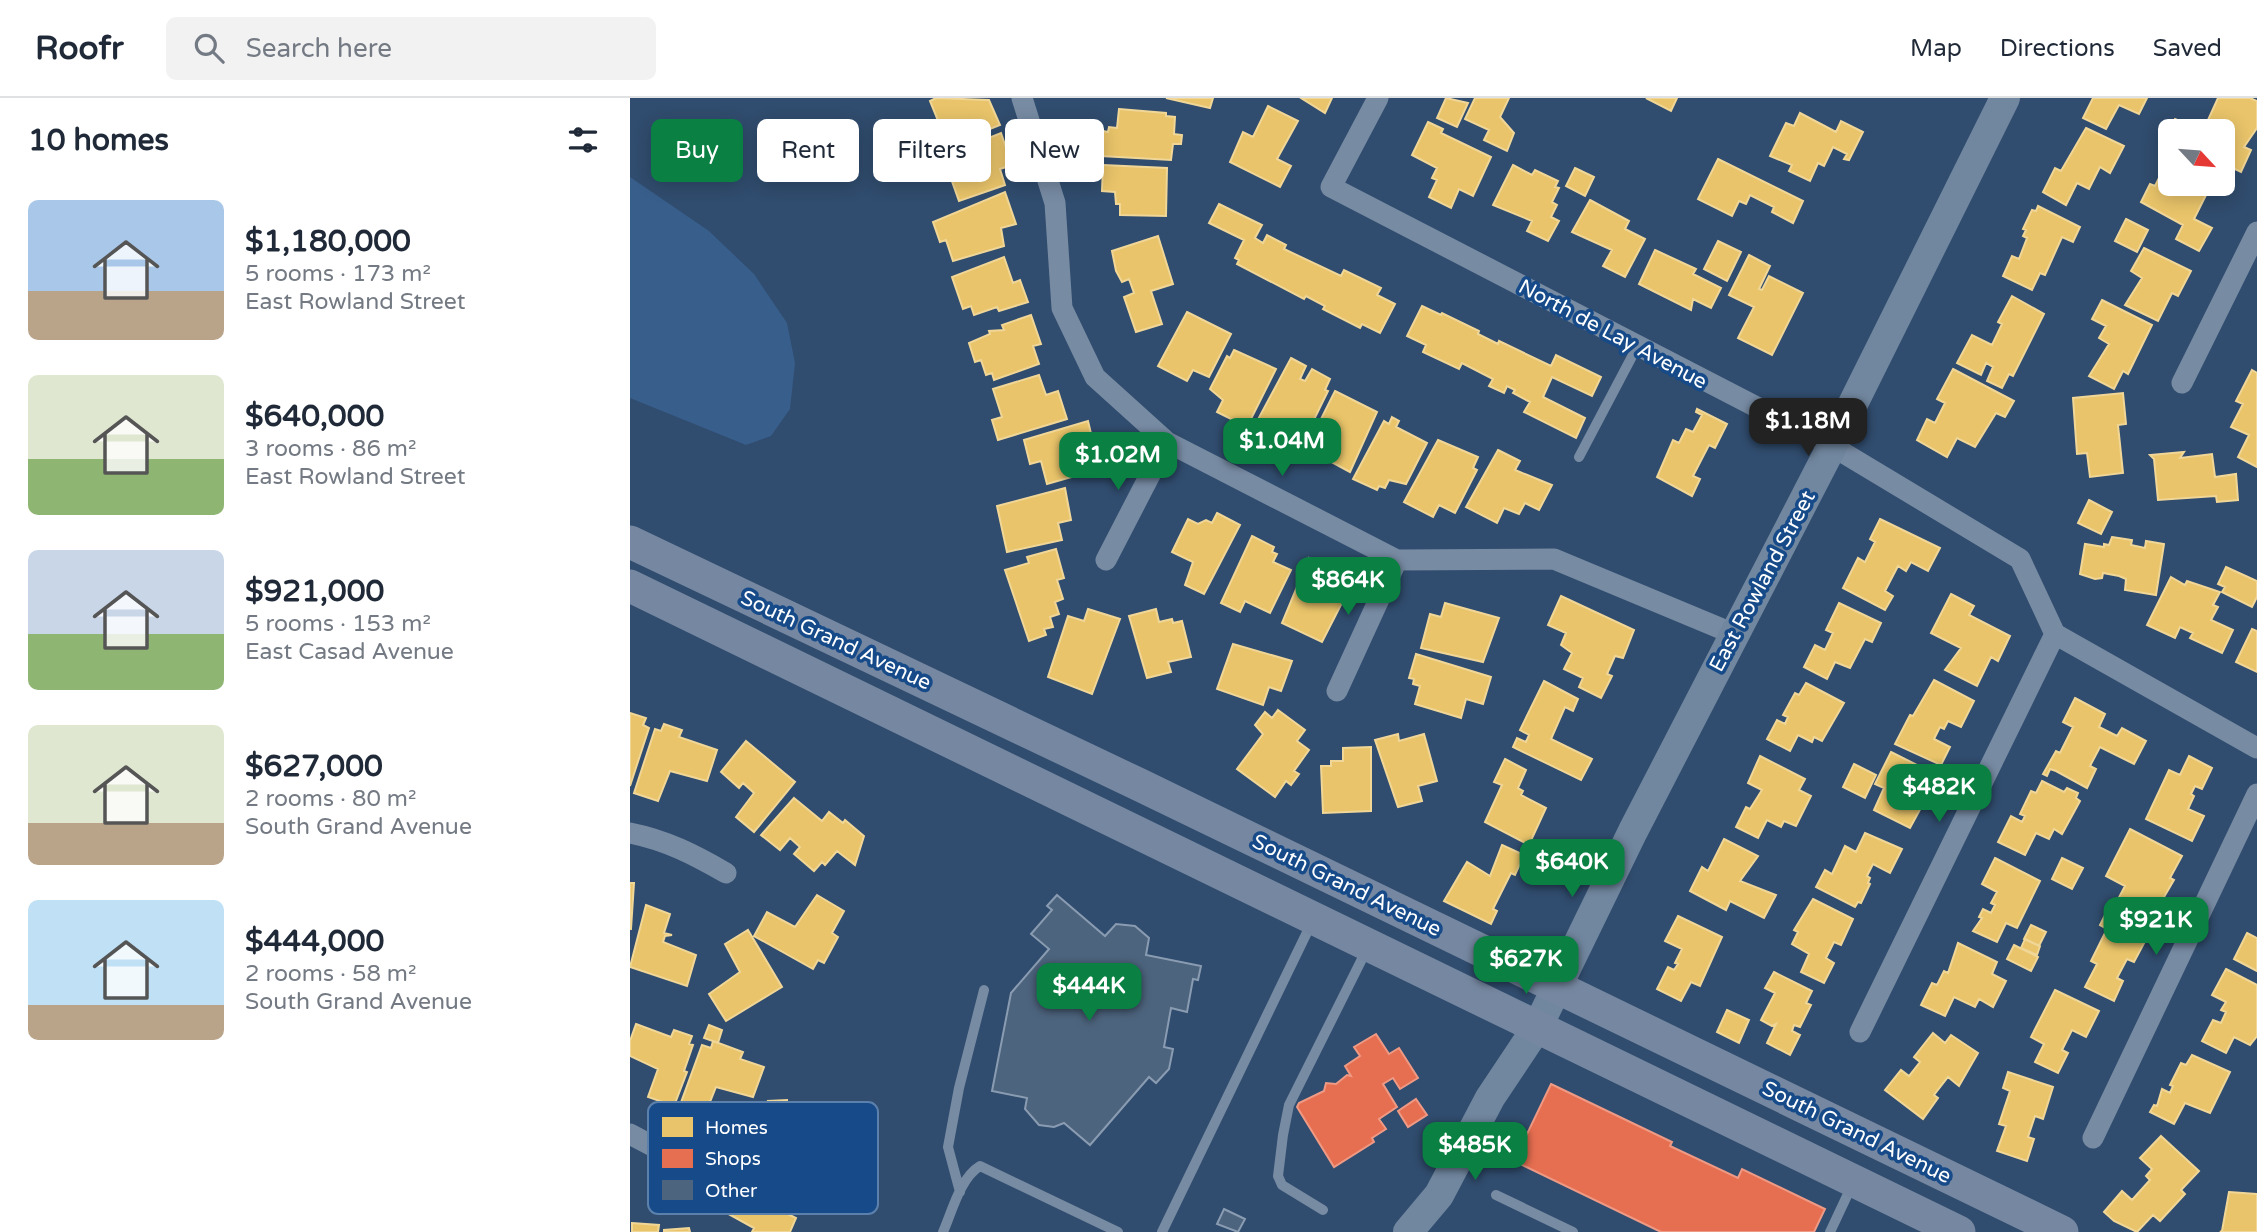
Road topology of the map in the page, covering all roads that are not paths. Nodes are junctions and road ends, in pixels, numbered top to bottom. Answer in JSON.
{"nodes":[{"id":1,"x":1022,"y":98,"type":"edge"},
{"id":2,"x":1378,"y":98,"type":"edge"},
{"id":3,"x":2005,"y":98,"type":"edge"},
{"id":4,"x":2257,"y":232,"type":"edge"},
{"id":5,"x":1637,"y":347,"type":"junction"},
{"id":6,"x":2182,"y":383,"type":"dead end"},
{"id":7,"x":1167,"y":442,"type":"junction"},
{"id":8,"x":1832,"y":446,"type":"junction"},
{"id":9,"x":1579,"y":457,"type":"dead end"},
{"id":10,"x":630,"y":542,"type":"edge"},
{"id":11,"x":1106,"y":560,"type":"dead end"},
{"id":12,"x":1397,"y":561,"type":"junction"},
{"id":13,"x":630,"y":586,"type":"edge"},
{"id":14,"x":1734,"y":634,"type":"junction"},
{"id":15,"x":2055,"y":634,"type":"junction"},
{"id":16,"x":1337,"y":691,"type":"dead end"},
{"id":17,"x":2257,"y":748,"type":"edge"},
{"id":18,"x":2257,"y":794,"type":"edge"},
{"id":19,"x":630,"y":833,"type":"edge"},
{"id":20,"x":726,"y":873,"type":"dead end"},
{"id":21,"x":1314,"y":918,"type":"junction"},
{"id":22,"x":1369,"y":944,"type":"junction"},
{"id":23,"x":1558,"y":988,"type":"junction"},
{"id":24,"x":984,"y":990,"type":"dead end"},
{"id":25,"x":1538,"y":1026,"type":"junction"},
{"id":26,"x":1860,"y":1032,"type":"dead end"},
{"id":27,"x":630,"y":1134,"type":"edge"},
{"id":28,"x":2093,"y":1138,"type":"dead end"},
{"id":29,"x":648,"y":1143,"type":"edge"},
{"id":30,"x":1855,"y":1181,"type":"junction"},
{"id":31,"x":960,"y":1192,"type":"junction"},
{"id":32,"x":1496,"y":1195,"type":"dead end"},
{"id":33,"x":1323,"y":1210,"type":"dead end"},
{"id":34,"x":943,"y":1232,"type":"edge"},
{"id":35,"x":1118,"y":1232,"type":"edge"},
{"id":36,"x":1162,"y":1232,"type":"edge"},
{"id":37,"x":1408,"y":1232,"type":"edge"},
{"id":38,"x":1573,"y":1232,"type":"edge"},
{"id":39,"x":1830,"y":1232,"type":"edge"},
{"id":40,"x":1959,"y":1232,"type":"edge"},
{"id":41,"x":2062,"y":1232,"type":"edge"}],
"edges":[{"from":1,"to":7,"type":"street"},
{"from":2,"to":5,"type":"street","name":"North de Lay Avenue"},
{"from":3,"to":8,"type":"main road","name":"East Rowland Street"},
{"from":4,"to":6,"type":"street"},
{"from":5,"to":8,"type":"street","name":"North de Lay Avenue"},
{"from":5,"to":9,"type":"lane"},
{"from":7,"to":11,"type":"street"},
{"from":7,"to":12,"type":"street"},
{"from":8,"to":14,"type":"main road","name":"East Rowland Street"},
{"from":8,"to":15,"type":"street","name":"North de Lay Avenue"},
{"from":10,"to":23,"type":"main road","name":"South Grand Avenue"},
{"from":12,"to":14,"type":"street"},
{"from":12,"to":16,"type":"street"},
{"from":13,"to":21,"type":"main road","name":"South Grand Avenue"},
{"from":14,"to":23,"type":"main road","name":"East Rowland Street"},
{"from":15,"to":17,"type":"street"},
{"from":15,"to":26,"type":"street"},
{"from":18,"to":28,"type":"street"},
{"from":19,"to":20,"type":"street"},
{"from":21,"to":22,"type":"main road","name":"South Grand Avenue"},
{"from":21,"to":36,"type":"lane"},
{"from":22,"to":25,"type":"main road","name":"South Grand Avenue"},
{"from":22,"to":33,"type":"lane"},
{"from":23,"to":25,"type":"main road","name":"East Rowland Street"},
{"from":23,"to":41,"type":"main road","name":"South Grand Avenue"},
{"from":24,"to":31,"type":"lane"},
{"from":25,"to":30,"type":"main road","name":"South Grand Avenue"},
{"from":25,"to":37,"type":"main road","name":"East Rowland Street"},
{"from":27,"to":29,"type":"street"},
{"from":30,"to":39,"type":"lane"},
{"from":30,"to":40,"type":"main road","name":"South Grand Avenue"},
{"from":31,"to":34,"type":"lane"},
{"from":31,"to":35,"type":"lane"},
{"from":32,"to":38,"type":"lane"}]}
